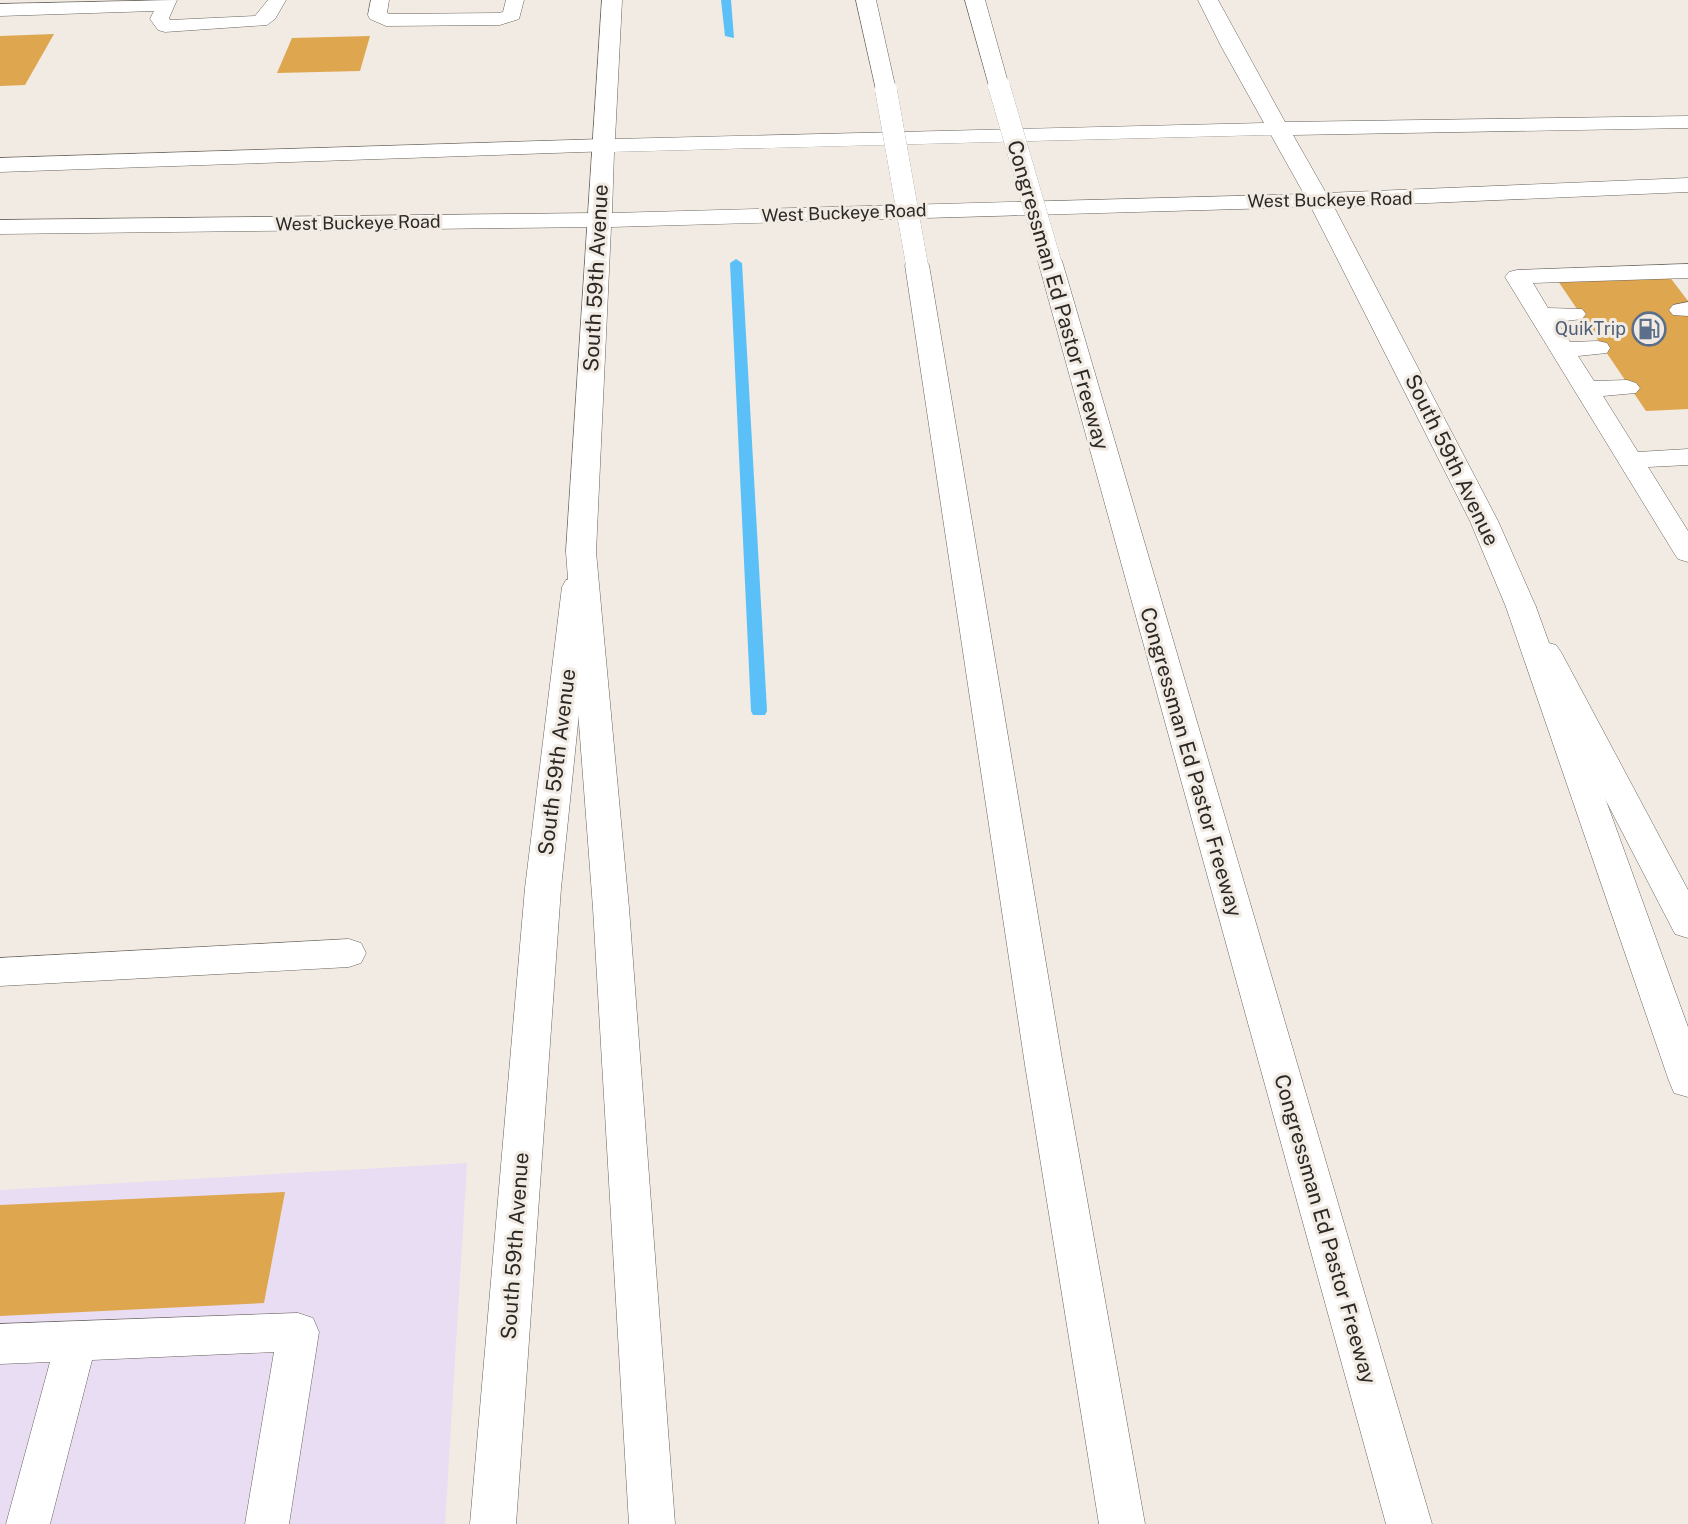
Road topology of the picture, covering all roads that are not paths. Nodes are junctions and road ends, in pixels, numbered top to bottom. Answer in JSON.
{"nodes":[{"id":1,"x":277,"y":0,"type":"edge"},
{"id":2,"x":380,"y":0,"type":"edge"},
{"id":3,"x":515,"y":0,"type":"edge"},
{"id":4,"x":612,"y":0,"type":"edge"},
{"id":5,"x":866,"y":0,"type":"edge"},
{"id":6,"x":975,"y":0,"type":"edge"},
{"id":7,"x":1208,"y":0,"type":"edge"},
{"id":8,"x":167,"y":2,"type":"edge"},
{"id":9,"x":0,"y":10,"type":"edge"},
{"id":10,"x":1688,"y":122,"type":"edge"},
{"id":11,"x":1278,"y":129,"type":"junction"},
{"id":12,"x":604,"y":146,"type":"junction"},
{"id":13,"x":0,"y":165,"type":"edge"},
{"id":14,"x":1688,"y":185,"type":"edge"},
{"id":15,"x":1319,"y":200,"type":"junction"},
{"id":16,"x":599,"y":220,"type":"junction"},
{"id":17,"x":0,"y":227,"type":"edge"},
{"id":18,"x":1688,"y":271,"type":"edge"},
{"id":19,"x":1574,"y":314,"type":"dead end"},
{"id":20,"x":1540,"y":315,"type":"junction"},
{"id":21,"x":1598,"y":348,"type":"dead end"},
{"id":22,"x":1561,"y":350,"type":"junction"},
{"id":23,"x":1627,"y":388,"type":"dead end"},
{"id":24,"x":1585,"y":389,"type":"junction"},
{"id":25,"x":1688,"y":457,"type":"edge"},
{"id":26,"x":1629,"y":460,"type":"junction"},
{"id":27,"x":581,"y":552,"type":"junction"},
{"id":28,"x":1688,"y":552,"type":"edge"},
{"id":29,"x":1521,"y":607,"type":"junction"},
{"id":30,"x":1688,"y":924,"type":"edge"},
{"id":31,"x":349,"y":953,"type":"dead end"},
{"id":32,"x":0,"y":972,"type":"edge"},
{"id":33,"x":1688,"y":1081,"type":"edge"},
{"id":34,"x":76,"y":1342,"type":"junction"},
{"id":35,"x":0,"y":1344,"type":"edge"},
{"id":36,"x":28,"y":1524,"type":"edge"},
{"id":37,"x":267,"y":1524,"type":"edge"},
{"id":38,"x":493,"y":1524,"type":"edge"},
{"id":39,"x":652,"y":1524,"type":"edge"},
{"id":40,"x":1122,"y":1524,"type":"edge"},
{"id":41,"x":1409,"y":1524,"type":"edge"}],
"edges":[{"from":1,"to":8,"type":"lane"},
{"from":2,"to":3,"type":"lane"},
{"from":4,"to":12,"type":"main road","name":"South 59th Avenue"},
{"from":5,"to":40,"type":"main road","bridge":true},
{"from":6,"to":41,"type":"main road","name":"Congressman Ed Pastor Freeway","bridge":true},
{"from":7,"to":11,"type":"main road","name":"South 59th Avenue"},
{"from":8,"to":9,"type":"lane"},
{"from":10,"to":11,"type":"main road"},
{"from":11,"to":12,"type":"main road"},
{"from":11,"to":15,"type":"main road","name":"South 59th Avenue"},
{"from":12,"to":13,"type":"main road"},
{"from":12,"to":16,"type":"main road","name":"South 59th Avenue"},
{"from":14,"to":15,"type":"main road","name":"West Buckeye Road"},
{"from":15,"to":16,"type":"main road","name":"West Buckeye Road"},
{"from":15,"to":29,"type":"main road","name":"South 59th Avenue"},
{"from":16,"to":17,"type":"main road","name":"West Buckeye Road"},
{"from":16,"to":27,"type":"main road","name":"South 59th Avenue"},
{"from":18,"to":20,"type":"lane"},
{"from":19,"to":20,"type":"lane"},
{"from":20,"to":22,"type":"lane"},
{"from":21,"to":22,"type":"lane"},
{"from":22,"to":24,"type":"lane"},
{"from":23,"to":24,"type":"lane"},
{"from":24,"to":26,"type":"lane"},
{"from":25,"to":26,"type":"lane"},
{"from":26,"to":28,"type":"lane"},
{"from":27,"to":38,"type":"main road","name":"South 59th Avenue"},
{"from":27,"to":39,"type":"main road"},
{"from":29,"to":30,"type":"main road","name":"South 59th Avenue"},
{"from":29,"to":33,"type":"main road"},
{"from":31,"to":32,"type":"lane"},
{"from":34,"to":35,"type":"lane"},
{"from":34,"to":36,"type":"lane"},
{"from":34,"to":37,"type":"lane"}]}
